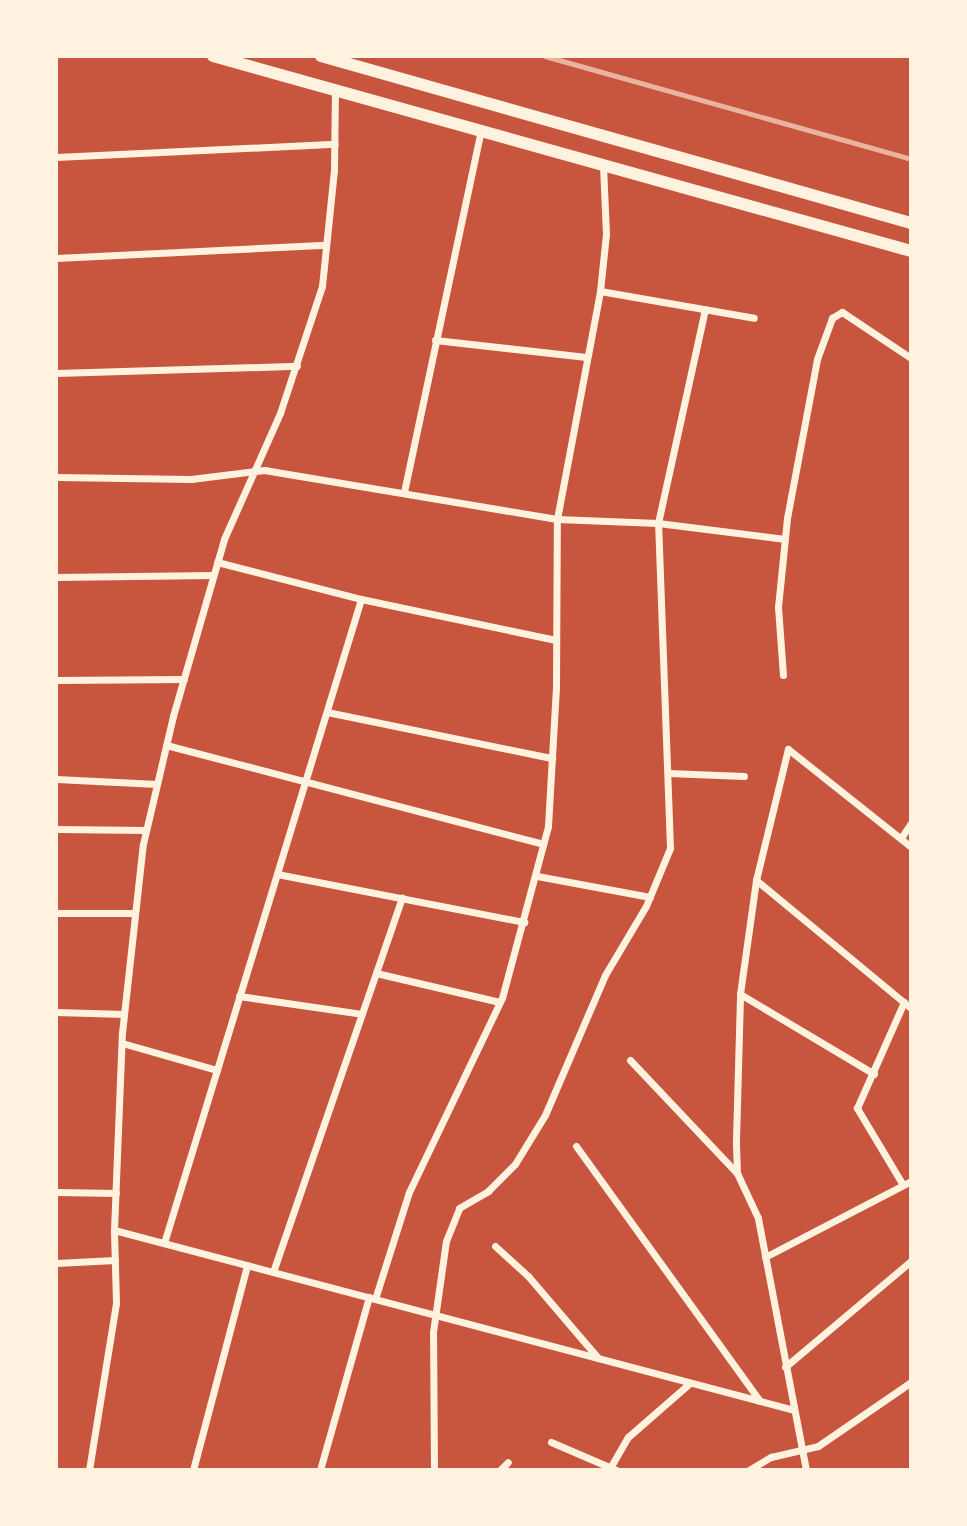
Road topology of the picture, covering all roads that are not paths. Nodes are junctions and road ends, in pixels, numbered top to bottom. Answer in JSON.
{"nodes":[{"id":1,"x":213,"y":56,"type":"edge"},
{"id":2,"x":321,"y":56,"type":"edge"},
{"id":3,"x":335,"y":88,"type":"junction"},
{"id":4,"x":481,"y":128,"type":"junction"},
{"id":5,"x":335,"y":144,"type":"junction"},
{"id":6,"x":56,"y":157,"type":"edge"},
{"id":7,"x":603,"y":163,"type":"junction"},
{"id":8,"x":911,"y":223,"type":"edge"},
{"id":9,"x":326,"y":245,"type":"junction"},
{"id":10,"x":911,"y":251,"type":"edge"},
{"id":11,"x":56,"y":258,"type":"edge"},
{"id":12,"x":600,"y":291,"type":"junction"},
{"id":13,"x":705,"y":309,"type":"junction"},
{"id":14,"x":754,"y":318,"type":"dead end"},
{"id":15,"x":435,"y":340,"type":"junction"},
{"id":16,"x":586,"y":357,"type":"junction"},
{"id":17,"x":911,"y":358,"type":"edge"},
{"id":18,"x":297,"y":366,"type":"junction"},
{"id":19,"x":56,"y":373,"type":"edge"},
{"id":20,"x":252,"y":471,"type":"junction"},
{"id":21,"x":56,"y":477,"type":"edge"},
{"id":22,"x":404,"y":492,"type":"junction"},
{"id":23,"x":557,"y":519,"type":"junction"},
{"id":24,"x":657,"y":523,"type":"junction"},
{"id":25,"x":785,"y":539,"type":"junction"},
{"id":26,"x":217,"y":562,"type":"junction"},
{"id":27,"x":213,"y":575,"type":"junction"},
{"id":28,"x":56,"y":578,"type":"edge"},
{"id":29,"x":362,"y":599,"type":"junction"},
{"id":30,"x":556,"y":640,"type":"junction"},
{"id":31,"x":783,"y":675,"type":"dead end"},
{"id":32,"x":184,"y":679,"type":"junction"},
{"id":33,"x":56,"y":680,"type":"edge"},
{"id":34,"x":327,"y":712,"type":"junction"},
{"id":35,"x":166,"y":745,"type":"junction"},
{"id":36,"x":552,"y":758,"type":"junction"},
{"id":37,"x":668,"y":773,"type":"junction"},
{"id":38,"x":744,"y":776,"type":"dead end"},
{"id":39,"x":56,"y":779,"type":"edge"},
{"id":40,"x":157,"y":784,"type":"junction"},
{"id":41,"x":304,"y":784,"type":"junction"},
{"id":42,"x":911,"y":823,"type":"edge"},
{"id":43,"x":56,"y":829,"type":"edge"},
{"id":44,"x":146,"y":830,"type":"junction"},
{"id":45,"x":901,"y":838,"type":"junction"},
{"id":46,"x":544,"y":845,"type":"junction"},
{"id":47,"x":911,"y":847,"type":"edge"},
{"id":48,"x":277,"y":874,"type":"junction"},
{"id":49,"x":537,"y":876,"type":"junction"},
{"id":50,"x":756,"y":880,"type":"junction"},
{"id":51,"x":650,"y":897,"type":"junction"},
{"id":52,"x":402,"y":898,"type":"junction"},
{"id":53,"x":56,"y":913,"type":"edge"},
{"id":54,"x":135,"y":913,"type":"junction"},
{"id":55,"x":524,"y":922,"type":"junction"},
{"id":56,"x":376,"y":974,"type":"junction"},
{"id":57,"x":740,"y":994,"type":"junction"},
{"id":58,"x":240,"y":996,"type":"junction"},
{"id":59,"x":500,"y":1002,"type":"junction"},
{"id":60,"x":908,"y":1005,"type":"edge"},
{"id":61,"x":56,"y":1012,"type":"edge"},
{"id":62,"x":124,"y":1014,"type":"junction"},
{"id":63,"x":362,"y":1014,"type":"junction"},
{"id":64,"x":122,"y":1042,"type":"junction"},
{"id":65,"x":630,"y":1060,"type":"dead end"},
{"id":66,"x":217,"y":1070,"type":"junction"},
{"id":67,"x":874,"y":1074,"type":"junction"},
{"id":68,"x":576,"y":1146,"type":"dead end"},
{"id":69,"x":737,"y":1173,"type":"junction"},
{"id":70,"x":907,"y":1183,"type":"edge"},
{"id":71,"x":56,"y":1192,"type":"edge"},
{"id":72,"x":117,"y":1193,"type":"junction"},
{"id":73,"x":114,"y":1230,"type":"junction"},
{"id":74,"x":164,"y":1243,"type":"junction"},
{"id":75,"x":495,"y":1246,"type":"dead end"},
{"id":76,"x":765,"y":1257,"type":"junction"},
{"id":77,"x":115,"y":1260,"type":"junction"},
{"id":78,"x":911,"y":1261,"type":"edge"},
{"id":79,"x":56,"y":1263,"type":"edge"},
{"id":80,"x":247,"y":1265,"type":"junction"},
{"id":81,"x":273,"y":1272,"type":"junction"},
{"id":82,"x":372,"y":1298,"type":"junction"},
{"id":83,"x":435,"y":1315,"type":"junction"},
{"id":84,"x":599,"y":1358,"type":"junction"},
{"id":85,"x":785,"y":1367,"type":"junction"},
{"id":86,"x":911,"y":1382,"type":"edge"},
{"id":87,"x":690,"y":1383,"type":"junction"},
{"id":88,"x":760,"y":1401,"type":"junction"},
{"id":89,"x":794,"y":1410,"type":"junction"},
{"id":90,"x":551,"y":1442,"type":"dead end"},
{"id":91,"x":802,"y":1451,"type":"junction"},
{"id":92,"x":508,"y":1462,"type":"dead end"},
{"id":93,"x":613,"y":1469,"type":"edge"},
{"id":94,"x":89,"y":1470,"type":"edge"},
{"id":95,"x":193,"y":1470,"type":"edge"},
{"id":96,"x":320,"y":1470,"type":"edge"},
{"id":97,"x":434,"y":1470,"type":"edge"},
{"id":98,"x":500,"y":1470,"type":"edge"},
{"id":99,"x":749,"y":1470,"type":"edge"},
{"id":100,"x":806,"y":1470,"type":"edge"}],
"edges":[{"from":1,"to":3,"type":"main road"},
{"from":2,"to":8,"type":"main road"},
{"from":3,"to":4,"type":"main road"},
{"from":3,"to":5,"type":"street"},
{"from":4,"to":7,"type":"main road"},
{"from":4,"to":15,"type":"street"},
{"from":5,"to":6,"type":"street"},
{"from":5,"to":9,"type":"street"},
{"from":7,"to":10,"type":"main road"},
{"from":7,"to":12,"type":"street"},
{"from":9,"to":11,"type":"street"},
{"from":9,"to":18,"type":"street"},
{"from":12,"to":13,"type":"street"},
{"from":12,"to":16,"type":"street"},
{"from":13,"to":14,"type":"street"},
{"from":13,"to":24,"type":"street"},
{"from":15,"to":16,"type":"street"},
{"from":15,"to":22,"type":"street"},
{"from":16,"to":23,"type":"street"},
{"from":17,"to":25,"type":"street"},
{"from":18,"to":19,"type":"street"},
{"from":18,"to":20,"type":"street"},
{"from":20,"to":21,"type":"street"},
{"from":20,"to":22,"type":"street"},
{"from":20,"to":26,"type":"street"},
{"from":22,"to":23,"type":"street"},
{"from":23,"to":24,"type":"street"},
{"from":23,"to":30,"type":"street"},
{"from":24,"to":25,"type":"street"},
{"from":24,"to":37,"type":"street"},
{"from":25,"to":31,"type":"street"},
{"from":26,"to":27,"type":"street"},
{"from":26,"to":29,"type":"street"},
{"from":27,"to":28,"type":"street"},
{"from":27,"to":32,"type":"street"},
{"from":29,"to":30,"type":"street"},
{"from":29,"to":34,"type":"street"},
{"from":30,"to":36,"type":"street"},
{"from":32,"to":33,"type":"street"},
{"from":32,"to":35,"type":"street"},
{"from":34,"to":36,"type":"street"},
{"from":34,"to":41,"type":"street"},
{"from":35,"to":40,"type":"street"},
{"from":35,"to":41,"type":"street"},
{"from":36,"to":46,"type":"street"},
{"from":37,"to":38,"type":"street"},
{"from":37,"to":51,"type":"street"},
{"from":39,"to":40,"type":"street"},
{"from":40,"to":44,"type":"street"},
{"from":41,"to":46,"type":"street"},
{"from":41,"to":48,"type":"street"},
{"from":42,"to":45,"type":"street"},
{"from":43,"to":44,"type":"street"},
{"from":44,"to":54,"type":"street"},
{"from":45,"to":47,"type":"street"},
{"from":45,"to":50,"type":"street"},
{"from":46,"to":49,"type":"street"},
{"from":48,"to":52,"type":"street"},
{"from":48,"to":58,"type":"street"},
{"from":49,"to":51,"type":"street"},
{"from":49,"to":55,"type":"street"},
{"from":50,"to":57,"type":"street"},
{"from":50,"to":60,"type":"street"},
{"from":51,"to":83,"type":"street"},
{"from":52,"to":55,"type":"street"},
{"from":52,"to":56,"type":"street"},
{"from":53,"to":54,"type":"street"},
{"from":54,"to":62,"type":"street"},
{"from":55,"to":59,"type":"street"},
{"from":56,"to":59,"type":"street"},
{"from":56,"to":63,"type":"street"},
{"from":57,"to":67,"type":"street"},
{"from":57,"to":69,"type":"street"},
{"from":58,"to":63,"type":"street"},
{"from":58,"to":66,"type":"street"},
{"from":59,"to":82,"type":"street"},
{"from":60,"to":67,"type":"street"},
{"from":61,"to":62,"type":"street"},
{"from":62,"to":64,"type":"street"},
{"from":63,"to":81,"type":"street"},
{"from":64,"to":66,"type":"street"},
{"from":64,"to":72,"type":"street"},
{"from":65,"to":69,"type":"street"},
{"from":66,"to":74,"type":"street"},
{"from":67,"to":70,"type":"street"},
{"from":68,"to":88,"type":"street"},
{"from":69,"to":76,"type":"street"},
{"from":70,"to":76,"type":"street"},
{"from":71,"to":72,"type":"street"},
{"from":72,"to":73,"type":"street"},
{"from":73,"to":74,"type":"street"},
{"from":73,"to":77,"type":"street"},
{"from":74,"to":80,"type":"street"},
{"from":75,"to":84,"type":"street"},
{"from":76,"to":85,"type":"street"},
{"from":77,"to":79,"type":"street"},
{"from":77,"to":94,"type":"street"},
{"from":78,"to":85,"type":"street"},
{"from":80,"to":81,"type":"street"},
{"from":80,"to":95,"type":"street"},
{"from":81,"to":82,"type":"street"},
{"from":82,"to":83,"type":"street"},
{"from":82,"to":96,"type":"street"},
{"from":83,"to":84,"type":"street"},
{"from":83,"to":97,"type":"street"},
{"from":84,"to":87,"type":"street"},
{"from":85,"to":89,"type":"street"},
{"from":86,"to":91,"type":"street"},
{"from":87,"to":88,"type":"street"},
{"from":87,"to":93,"type":"street"},
{"from":88,"to":89,"type":"street"},
{"from":89,"to":91,"type":"street"},
{"from":90,"to":93,"type":"street"},
{"from":91,"to":99,"type":"street"},
{"from":91,"to":100,"type":"street"},
{"from":92,"to":98,"type":"street"}]}
